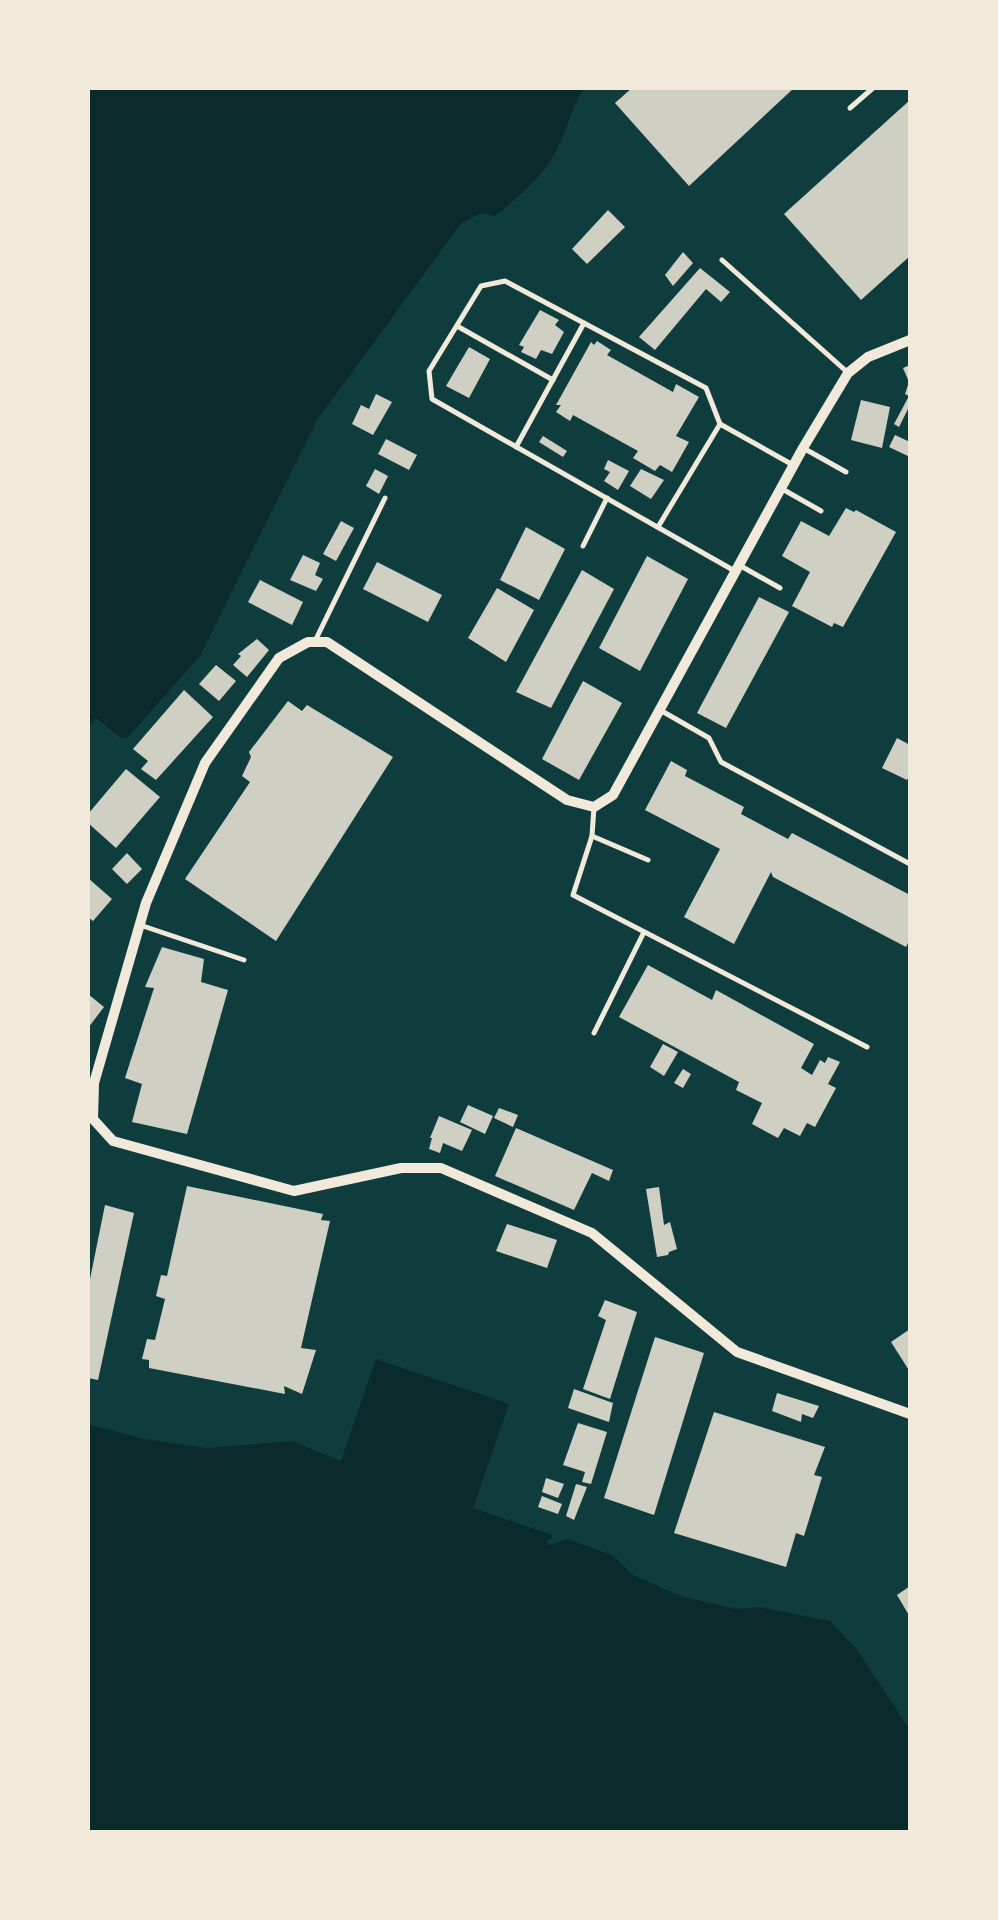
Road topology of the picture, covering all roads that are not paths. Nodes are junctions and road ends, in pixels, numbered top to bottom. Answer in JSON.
{"nodes":[{"id":1,"x":872,"y":88,"type":"edge"},
{"id":2,"x":850,"y":108,"type":"dead end"},
{"id":3,"x":722,"y":260,"type":"dead end"},
{"id":4,"x":584,"y":323,"type":"junction"},
{"id":5,"x":457,"y":326,"type":"junction"},
{"id":6,"x":910,"y":340,"type":"edge"},
{"id":7,"x":848,"y":373,"type":"junction"},
{"id":8,"x":553,"y":380,"type":"junction"},
{"id":9,"x":720,"y":424,"type":"junction"},
{"id":10,"x":516,"y":447,"type":"junction"},
{"id":11,"x":803,"y":448,"type":"junction"},
{"id":12,"x":794,"y":466,"type":"junction"},
{"id":13,"x":846,"y":472,"type":"dead end"},
{"id":14,"x":781,"y":488,"type":"junction"},
{"id":15,"x":385,"y":498,"type":"dead end"},
{"id":16,"x":606,"y":498,"type":"junction"},
{"id":17,"x":820,"y":511,"type":"dead end"},
{"id":18,"x":658,"y":528,"type":"junction"},
{"id":19,"x":583,"y":546,"type":"dead end"},
{"id":20,"x":738,"y":568,"type":"junction"},
{"id":21,"x":780,"y":588,"type":"dead end"},
{"id":22,"x":314,"y":642,"type":"junction"},
{"id":23,"x":660,"y":710,"type":"junction"},
{"id":24,"x":594,"y":808,"type":"junction"},
{"id":25,"x":592,"y":836,"type":"junction"},
{"id":26,"x":648,"y":860,"type":"dead end"},
{"id":27,"x":910,"y":864,"type":"edge"},
{"id":28,"x":140,"y":924,"type":"junction"},
{"id":29,"x":644,"y":932,"type":"junction"},
{"id":30,"x":244,"y":960,"type":"dead end"},
{"id":31,"x":594,"y":1032,"type":"dead end"},
{"id":32,"x":867,"y":1047,"type":"dead end"},
{"id":33,"x":910,"y":1414,"type":"edge"}],
"edges":[{"from":1,"to":2,"type":"lane"},
{"from":3,"to":7,"type":"lane"},
{"from":4,"to":5,"type":"lane"},
{"from":4,"to":8,"type":"lane"},
{"from":4,"to":9,"type":"lane"},
{"from":5,"to":8,"type":"lane"},
{"from":5,"to":10,"type":"lane"},
{"from":6,"to":7,"type":"street"},
{"from":7,"to":11,"type":"street"},
{"from":8,"to":10,"type":"lane"},
{"from":9,"to":12,"type":"lane"},
{"from":9,"to":18,"type":"lane"},
{"from":10,"to":16,"type":"lane"},
{"from":11,"to":12,"type":"street"},
{"from":11,"to":13,"type":"lane"},
{"from":12,"to":14,"type":"street"},
{"from":14,"to":17,"type":"lane"},
{"from":14,"to":20,"type":"street"},
{"from":15,"to":22,"type":"lane"},
{"from":16,"to":18,"type":"lane"},
{"from":16,"to":19,"type":"lane"},
{"from":18,"to":20,"type":"lane"},
{"from":20,"to":21,"type":"lane"},
{"from":20,"to":23,"type":"street"},
{"from":22,"to":24,"type":"street"},
{"from":22,"to":28,"type":"street"},
{"from":23,"to":24,"type":"street"},
{"from":23,"to":27,"type":"lane"},
{"from":24,"to":25,"type":"lane"},
{"from":25,"to":26,"type":"lane"},
{"from":25,"to":29,"type":"lane"},
{"from":28,"to":30,"type":"lane"},
{"from":28,"to":33,"type":"street"},
{"from":29,"to":31,"type":"lane"},
{"from":29,"to":32,"type":"lane"}]}
